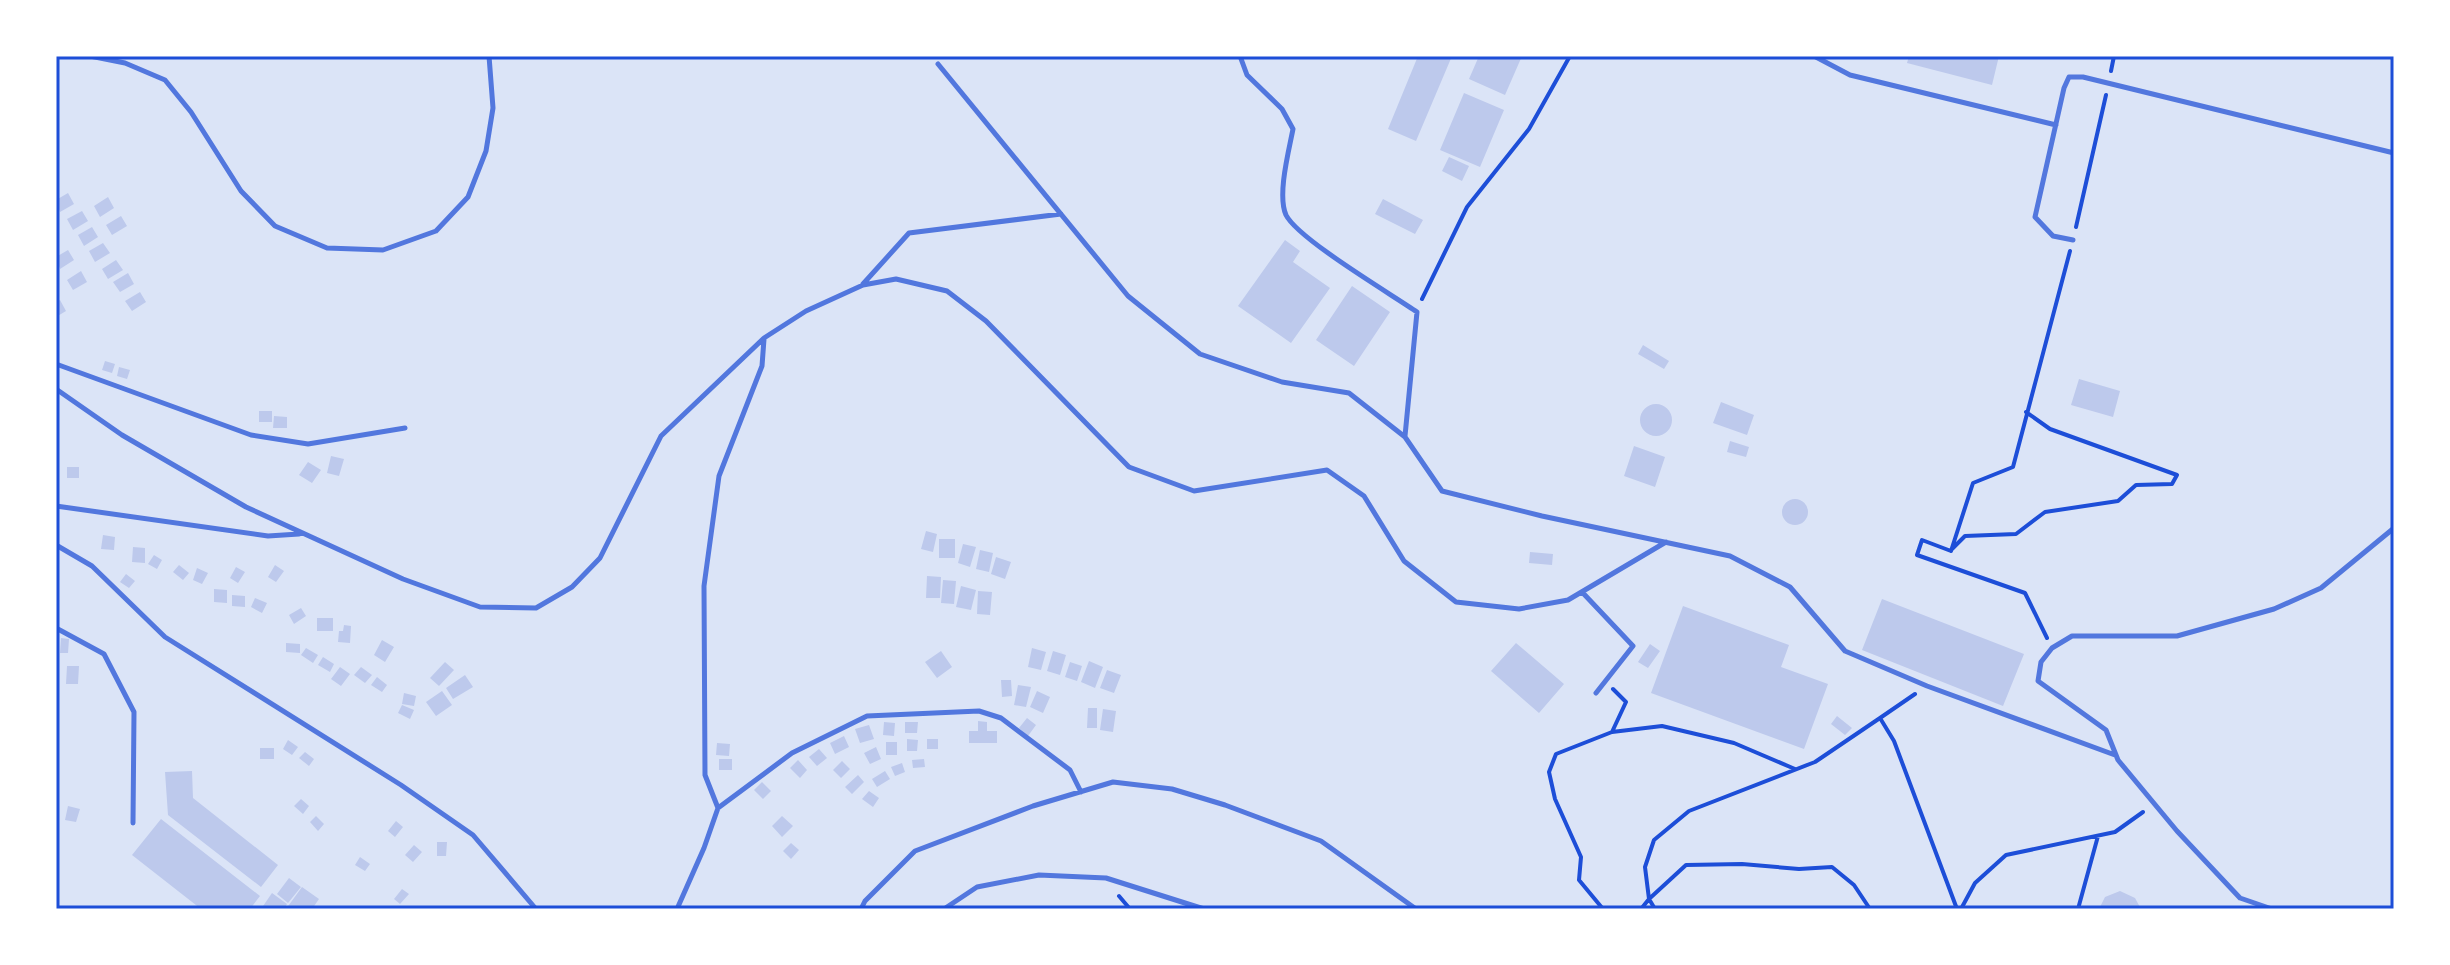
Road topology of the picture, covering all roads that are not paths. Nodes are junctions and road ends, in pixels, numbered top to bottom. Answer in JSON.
{"nodes":[{"id":1,"x":90,"y":56,"type":"edge"},
{"id":2,"x":489,"y":56,"type":"edge"},
{"id":3,"x":1240,"y":56,"type":"edge"},
{"id":4,"x":1814,"y":56,"type":"edge"},
{"id":5,"x":938,"y":64,"type":"dead end"},
{"id":6,"x":2056,"y":125,"type":"junction"},
{"id":7,"x":2394,"y":153,"type":"edge"},
{"id":8,"x":1062,"y":214,"type":"junction"},
{"id":9,"x":2073,"y":240,"type":"dead end"},
{"id":10,"x":863,"y":285,"type":"junction"},
{"id":11,"x":764,"y":338,"type":"junction"},
{"id":12,"x":56,"y":364,"type":"edge"},
{"id":13,"x":56,"y":389,"type":"edge"},
{"id":14,"x":405,"y":428,"type":"dead end"},
{"id":15,"x":1405,"y":437,"type":"junction"},
{"id":16,"x":56,"y":506,"type":"edge"},
{"id":17,"x":2394,"y":528,"type":"edge"},
{"id":18,"x":300,"y":534,"type":"junction"},
{"id":19,"x":1666,"y":542,"type":"junction"},
{"id":20,"x":56,"y":545,"type":"edge"},
{"id":21,"x":1582,"y":592,"type":"junction"},
{"id":22,"x":56,"y":628,"type":"edge"},
{"id":23,"x":1596,"y":693,"type":"dead end"},
{"id":24,"x":2115,"y":755,"type":"junction"},
{"id":25,"x":1081,"y":792,"type":"junction"},
{"id":26,"x":718,"y":808,"type":"junction"},
{"id":27,"x":133,"y":823,"type":"dead end"},
{"id":28,"x":536,"y":909,"type":"edge"},
{"id":29,"x":677,"y":909,"type":"edge"},
{"id":30,"x":861,"y":909,"type":"edge"},
{"id":31,"x":944,"y":909,"type":"edge"},
{"id":32,"x":1204,"y":909,"type":"edge"},
{"id":33,"x":1416,"y":909,"type":"edge"},
{"id":34,"x":2272,"y":909,"type":"edge"}],
"edges":[{"from":1,"to":2,"type":"lane"},
{"from":3,"to":15,"type":"lane"},
{"from":4,"to":6,"type":"lane"},
{"from":5,"to":8,"type":"lane"},
{"from":6,"to":7,"type":"lane"},
{"from":6,"to":9,"type":"lane"},
{"from":8,"to":10,"type":"lane"},
{"from":8,"to":15,"type":"lane"},
{"from":10,"to":11,"type":"lane"},
{"from":10,"to":21,"type":"lane"},
{"from":11,"to":18,"type":"lane"},
{"from":11,"to":26,"type":"lane"},
{"from":12,"to":14,"type":"lane"},
{"from":13,"to":18,"type":"lane"},
{"from":15,"to":19,"type":"lane"},
{"from":16,"to":18,"type":"lane"},
{"from":17,"to":24,"type":"lane"},
{"from":19,"to":21,"type":"lane"},
{"from":19,"to":24,"type":"lane"},
{"from":20,"to":28,"type":"lane"},
{"from":21,"to":23,"type":"lane"},
{"from":22,"to":27,"type":"lane"},
{"from":24,"to":34,"type":"lane"},
{"from":25,"to":26,"type":"lane"},
{"from":25,"to":30,"type":"lane"},
{"from":25,"to":33,"type":"lane"},
{"from":26,"to":29,"type":"lane"},
{"from":31,"to":32,"type":"lane"}]}
